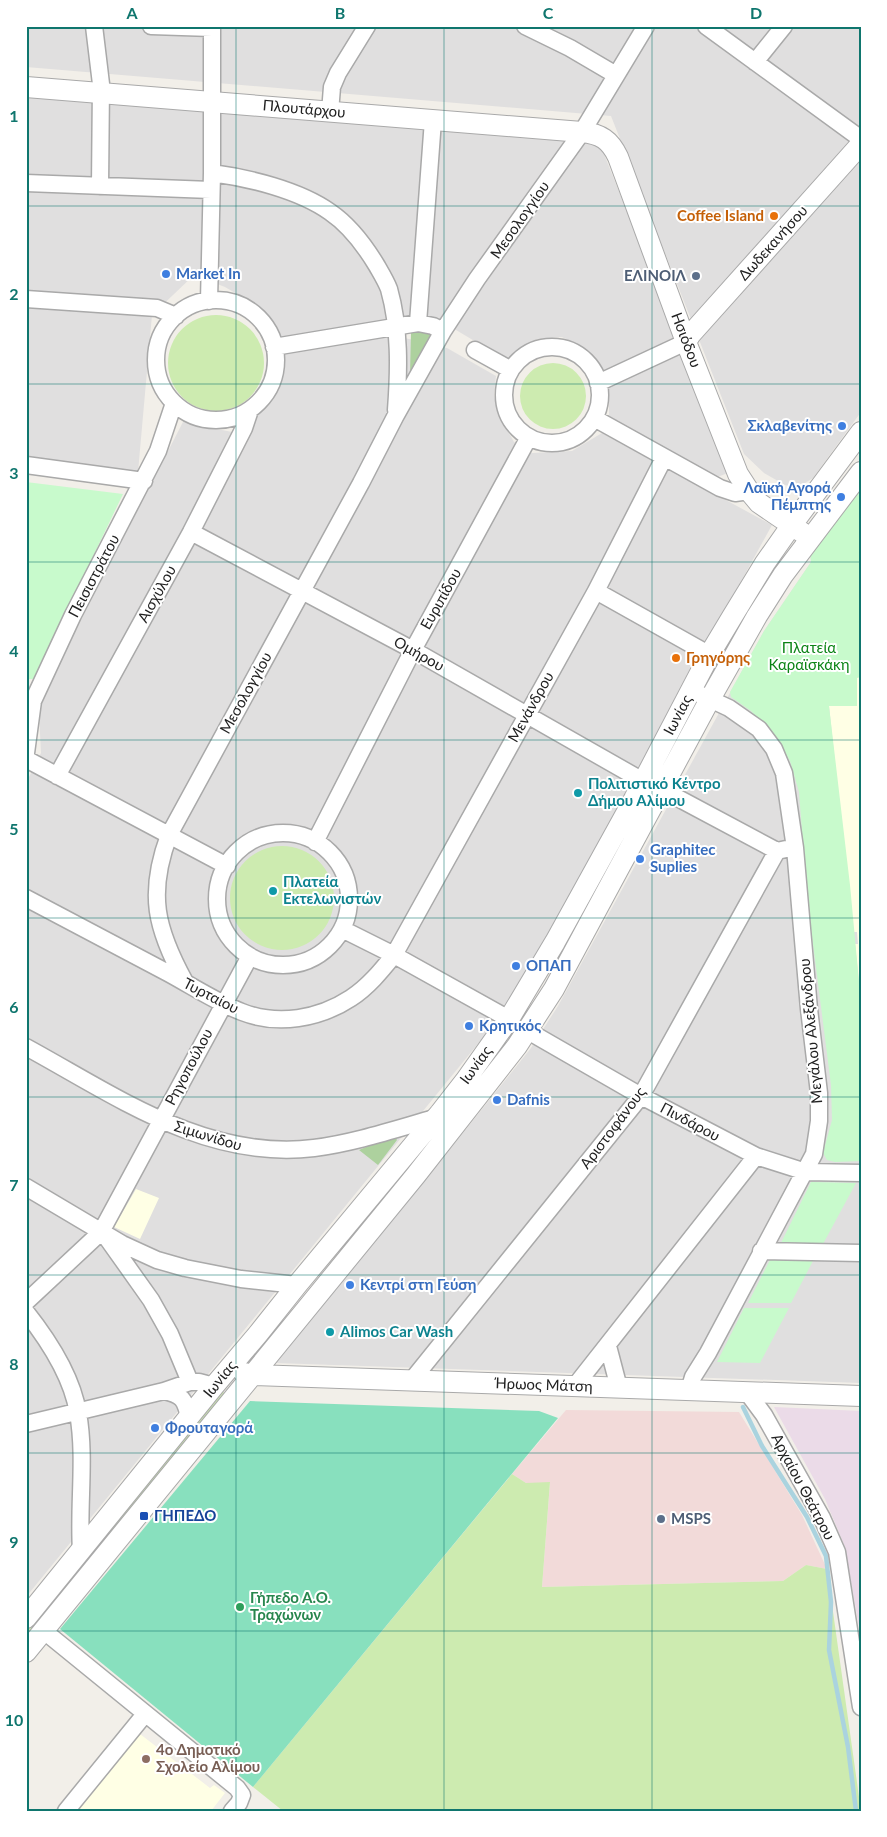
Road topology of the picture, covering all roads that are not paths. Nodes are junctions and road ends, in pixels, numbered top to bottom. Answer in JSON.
{"nodes":[{"id":1,"x":94,"y":26,"type":"edge"},
{"id":2,"x":151,"y":26,"type":"edge"},
{"id":3,"x":366,"y":26,"type":"edge"},
{"id":4,"x":525,"y":26,"type":"edge"},
{"id":5,"x":646,"y":26,"type":"edge"},
{"id":6,"x":706,"y":26,"type":"edge"},
{"id":7,"x":784,"y":26,"type":"edge"},
{"id":8,"x":212,"y":27,"type":"edge"},
{"id":9,"x":755,"y":62,"type":"junction"},
{"id":10,"x":616,"y":75,"type":"junction"},
{"id":11,"x":26,"y":87,"type":"edge"},
{"id":12,"x":100,"y":93,"type":"junction"},
{"id":13,"x":212,"y":102,"type":"junction"},
{"id":14,"x":330,"y":112,"type":"junction"},
{"id":15,"x":433,"y":120,"type":"junction"},
{"id":16,"x":582,"y":132,"type":"junction"},
{"id":17,"x":861,"y":139,"type":"edge"},
{"id":18,"x":861,"y":144,"type":"edge"},
{"id":19,"x":212,"y":173,"type":"junction"},
{"id":20,"x":26,"y":183,"type":"edge"},
{"id":21,"x":100,"y":186,"type":"junction"},
{"id":22,"x":212,"y":190,"type":"junction"},
{"id":23,"x":26,"y":299,"type":"edge"},
{"id":24,"x":209,"y":301,"type":"junction"},
{"id":25,"x":176,"y":316,"type":"junction"},
{"id":26,"x":418,"y":324,"type":"junction"},
{"id":27,"x":397,"y":327,"type":"junction"},
{"id":28,"x":443,"y":331,"type":"junction"},
{"id":29,"x":686,"y":342,"type":"junction"},
{"id":30,"x":274,"y":347,"type":"junction"},
{"id":31,"x":475,"y":350,"type":"dead end"},
{"id":32,"x":511,"y":370,"type":"junction"},
{"id":33,"x":598,"y":383,"type":"junction"},
{"id":34,"x":174,"y":403,"type":"junction"},
{"id":35,"x":250,"y":410,"type":"junction"},
{"id":36,"x":396,"y":415,"type":"junction"},
{"id":37,"x":594,"y":418,"type":"junction"},
{"id":38,"x":861,"y":432,"type":"edge"},
{"id":39,"x":529,"y":437,"type":"junction"},
{"id":40,"x":664,"y":458,"type":"junction"},
{"id":41,"x":26,"y":465,"type":"edge"},
{"id":42,"x":861,"y":472,"type":"edge"},
{"id":43,"x":144,"y":481,"type":"junction"},
{"id":44,"x":749,"y":491,"type":"junction"},
{"id":45,"x":792,"y":526,"type":"junction"},
{"id":46,"x":191,"y":532,"type":"junction"},
{"id":47,"x":811,"y":538,"type":"junction"},
{"id":48,"x":302,"y":591,"type":"junction"},
{"id":49,"x":596,"y":591,"type":"junction"},
{"id":50,"x":413,"y":650,"type":"junction"},
{"id":51,"x":710,"y":654,"type":"junction"},
{"id":52,"x":32,"y":689,"type":"edge"},
{"id":53,"x":688,"y":697,"type":"junction"},
{"id":54,"x":710,"y":699,"type":"junction"},
{"id":55,"x":527,"y":714,"type":"junction"},
{"id":56,"x":26,"y":753,"type":"edge"},
{"id":57,"x":26,"y":759,"type":"edge"},
{"id":58,"x":57,"y":776,"type":"junction"},
{"id":59,"x":643,"y":781,"type":"junction"},
{"id":60,"x":661,"y":789,"type":"junction"},
{"id":61,"x":169,"y":835,"type":"junction"},
{"id":62,"x":315,"y":842,"type":"junction"},
{"id":63,"x":795,"y":848,"type":"junction"},
{"id":64,"x":777,"y":850,"type":"junction"},
{"id":65,"x":226,"y":866,"type":"junction"},
{"id":66,"x":26,"y":898,"type":"edge"},
{"id":67,"x":342,"y":929,"type":"junction"},
{"id":68,"x":394,"y":955,"type":"junction"},
{"id":69,"x":250,"y":956,"type":"junction"},
{"id":70,"x":185,"y":982,"type":"junction"},
{"id":71,"x":223,"y":1004,"type":"junction"},
{"id":72,"x":509,"y":1020,"type":"junction"},
{"id":73,"x":528,"y":1031,"type":"junction"},
{"id":74,"x":26,"y":1047,"type":"edge"},
{"id":75,"x":641,"y":1096,"type":"junction"},
{"id":76,"x":435,"y":1118,"type":"junction"},
{"id":77,"x":161,"y":1121,"type":"junction"},
{"id":78,"x":756,"y":1156,"type":"junction"},
{"id":79,"x":806,"y":1172,"type":"junction"},
{"id":80,"x":861,"y":1173,"type":"edge"},
{"id":81,"x":26,"y":1187,"type":"edge"},
{"id":82,"x":102,"y":1233,"type":"junction"},
{"id":83,"x":761,"y":1251,"type":"junction"},
{"id":84,"x":861,"y":1253,"type":"edge"},
{"id":85,"x":297,"y":1285,"type":"junction"},
{"id":86,"x":26,"y":1302,"type":"edge"},
{"id":87,"x":26,"y":1312,"type":"edge"},
{"id":88,"x":608,"y":1346,"type":"junction"},
{"id":89,"x":228,"y":1369,"type":"junction"},
{"id":90,"x":253,"y":1375,"type":"junction"},
{"id":91,"x":412,"y":1380,"type":"junction"},
{"id":92,"x":190,"y":1382,"type":"junction"},
{"id":93,"x":214,"y":1386,"type":"junction"},
{"id":94,"x":575,"y":1386,"type":"junction"},
{"id":95,"x":619,"y":1388,"type":"junction"},
{"id":96,"x":689,"y":1390,"type":"junction"},
{"id":97,"x":164,"y":1391,"type":"junction"},
{"id":98,"x":747,"y":1392,"type":"junction"},
{"id":99,"x":861,"y":1396,"type":"edge"},
{"id":100,"x":78,"y":1412,"type":"junction"},
{"id":101,"x":189,"y":1417,"type":"junction"},
{"id":102,"x":26,"y":1424,"type":"edge"},
{"id":103,"x":81,"y":1550,"type":"junction"},
{"id":104,"x":26,"y":1618,"type":"edge"},
{"id":105,"x":44,"y":1631,"type":"junction"},
{"id":106,"x":26,"y":1652,"type":"edge"},
{"id":107,"x":861,"y":1707,"type":"edge"},
{"id":108,"x":145,"y":1714,"type":"junction"},
{"id":109,"x":66,"y":1811,"type":"edge"},
{"id":110,"x":232,"y":1811,"type":"edge"}],
"edges":[{"from":1,"to":12,"type":"street"},
{"from":2,"to":8,"type":"street"},
{"from":3,"to":14,"type":"street"},
{"from":4,"to":10,"type":"street"},
{"from":5,"to":10,"type":"street","name":"Μεσολογγίου"},
{"from":6,"to":9,"type":"street"},
{"from":7,"to":9,"type":"street"},
{"from":8,"to":13,"type":"street"},
{"from":9,"to":17,"type":"street"},
{"from":10,"to":16,"type":"street","name":"Μεσολογγίου"},
{"from":11,"to":12,"type":"street","name":"Πλουτάρχου"},
{"from":12,"to":13,"type":"street","name":"Πλουτάρχου"},
{"from":12,"to":21,"type":"street"},
{"from":13,"to":14,"type":"street","name":"Πλουτάρχου"},
{"from":13,"to":19,"type":"street"},
{"from":14,"to":15,"type":"street","name":"Πλουτάρχου"},
{"from":15,"to":16,"type":"street","name":"Πλουτάρχου"},
{"from":15,"to":26,"type":"street"},
{"from":16,"to":28,"type":"street","name":"Μεσολογγίου"},
{"from":16,"to":29,"type":"street","name":"Ησιόδου"},
{"from":18,"to":29,"type":"street","name":"Δωδεκανήσου"},
{"from":19,"to":22,"type":"street"},
{"from":19,"to":27,"type":"street","name":"Μεσολογγίου"},
{"from":20,"to":21,"type":"street"},
{"from":21,"to":22,"type":"street"},
{"from":22,"to":24,"type":"street"},
{"from":23,"to":25,"type":"street"},
{"from":24,"to":25,"type":"street"},
{"from":24,"to":30,"type":"street"},
{"from":25,"to":34,"type":"street"},
{"from":26,"to":27,"type":"street"},
{"from":26,"to":28,"type":"street"},
{"from":27,"to":30,"type":"street"},
{"from":27,"to":36,"type":"street","name":"Μεσολογγίου"},
{"from":28,"to":36,"type":"street","name":"Μεσολογγίου"},
{"from":29,"to":33,"type":"street"},
{"from":29,"to":44,"type":"street","name":"Ησιόδου"},
{"from":30,"to":35,"type":"street"},
{"from":31,"to":32,"type":"street"},
{"from":32,"to":33,"type":"street"},
{"from":32,"to":39,"type":"street"},
{"from":33,"to":37,"type":"street"},
{"from":34,"to":35,"type":"street"},
{"from":34,"to":43,"type":"street","name":"Πεισιστράτου"},
{"from":35,"to":46,"type":"street","name":"Αισχύλου"},
{"from":36,"to":48,"type":"street","name":"Μεσολογγίου"},
{"from":37,"to":39,"type":"street"},
{"from":37,"to":40,"type":"street"},
{"from":38,"to":45,"type":"street","name":"Ιωνίας"},
{"from":39,"to":50,"type":"street","name":"Ευριπίδου"},
{"from":40,"to":44,"type":"street"},
{"from":40,"to":49,"type":"street","name":"Μενάνδρου"},
{"from":41,"to":43,"type":"street"},
{"from":42,"to":47,"type":"street","name":"Ιωνίας"},
{"from":43,"to":52,"type":"street","name":"Πεισιστράτου"},
{"from":44,"to":45,"type":"street","name":"Ησιόδου"},
{"from":45,"to":47,"type":"street","name":"Ησιόδου"},
{"from":45,"to":51,"type":"street","name":"Ιωνίας"},
{"from":46,"to":48,"type":"street","name":"Ομήρου"},
{"from":46,"to":58,"type":"street","name":"Αισχύλου"},
{"from":47,"to":54,"type":"street","name":"Ιωνίας"},
{"from":48,"to":50,"type":"street","name":"Ομήρου"},
{"from":48,"to":61,"type":"street","name":"Μεσολογγίου"},
{"from":49,"to":51,"type":"street"},
{"from":49,"to":55,"type":"street","name":"Μενάνδρου"},
{"from":50,"to":55,"type":"street","name":"Ομήρου"},
{"from":50,"to":62,"type":"street","name":"Ευριπίδου"},
{"from":51,"to":53,"type":"street","name":"Ιωνίας"},
{"from":52,"to":56,"type":"street","name":"Πεισιστράτου"},
{"from":53,"to":54,"type":"street","name":"Μεγάλου Αλεξάνδρου"},
{"from":53,"to":59,"type":"street","name":"Ιωνίας"},
{"from":54,"to":60,"type":"street","name":"Ιωνίας"},
{"from":54,"to":63,"type":"street","name":"Μεγάλου Αλεξάνδρου"},
{"from":55,"to":59,"type":"street","name":"Ομήρου"},
{"from":55,"to":68,"type":"street","name":"Μενάνδρου"},
{"from":57,"to":58,"type":"street"},
{"from":58,"to":61,"type":"street"},
{"from":59,"to":72,"type":"street","name":"Ιωνίας"},
{"from":60,"to":64,"type":"street"},
{"from":60,"to":73,"type":"street","name":"Ιωνίας"},
{"from":61,"to":65,"type":"street"},
{"from":61,"to":70,"type":"street","name":"Μεσολογγίου"},
{"from":62,"to":65,"type":"street"},
{"from":62,"to":67,"type":"street"},
{"from":63,"to":64,"type":"street"},
{"from":63,"to":79,"type":"street","name":"Μεγάλου Αλεξάνδρου"},
{"from":64,"to":75,"type":"street","name":"Αριστοφάνους"},
{"from":65,"to":69,"type":"street"},
{"from":66,"to":70,"type":"street","name":"Τυρταίου"},
{"from":67,"to":68,"type":"street"},
{"from":67,"to":69,"type":"street"},
{"from":68,"to":71,"type":"street","name":"Τυρταίου"},
{"from":68,"to":72,"type":"street"},
{"from":69,"to":71,"type":"street","name":"Ρηγοπούλου"},
{"from":70,"to":71,"type":"street","name":"Τυρταίου"},
{"from":71,"to":77,"type":"street","name":"Ρηγοπούλου"},
{"from":72,"to":76,"type":"street","name":"Ιωνίας"},
{"from":73,"to":75,"type":"street","name":"Πινδάρου"},
{"from":73,"to":90,"type":"street","name":"Ιωνίας"},
{"from":74,"to":77,"type":"street","name":"Σιμωνίδου"},
{"from":75,"to":78,"type":"street","name":"Πινδάρου"},
{"from":75,"to":91,"type":"street","name":"Αριστοφάνους"},
{"from":76,"to":77,"type":"street","name":"Σιμωνίδου"},
{"from":76,"to":85,"type":"street","name":"Ιωνίας"},
{"from":77,"to":82,"type":"street","name":"Ρηγοπούλου"},
{"from":78,"to":79,"type":"street","name":"Πινδάρου"},
{"from":78,"to":88,"type":"street"},
{"from":79,"to":80,"type":"street","name":"Πινδάρου"},
{"from":79,"to":83,"type":"street","name":"Μεγάλου Αλεξάνδρου"},
{"from":81,"to":82,"type":"street"},
{"from":82,"to":85,"type":"street"},
{"from":82,"to":86,"type":"street","name":"Ρηγοπούλου"},
{"from":82,"to":92,"type":"street"},
{"from":83,"to":84,"type":"street"},
{"from":83,"to":96,"type":"street","name":"Μεγάλου Αλεξάνδρου"},
{"from":85,"to":89,"type":"street","name":"Ιωνίας"},
{"from":87,"to":100,"type":"street"},
{"from":88,"to":94,"type":"street"},
{"from":88,"to":95,"type":"street"},
{"from":89,"to":90,"type":"street","name":"Ήρωος Μάτση"},
{"from":89,"to":93,"type":"street","name":"Ιωνίας"},
{"from":90,"to":91,"type":"street","name":"Ήρωος Μάτση"},
{"from":90,"to":105,"type":"street","name":"Ιωνίας"},
{"from":91,"to":94,"type":"street","name":"Ήρωος Μάτση"},
{"from":92,"to":93,"type":"street"},
{"from":92,"to":97,"type":"street"},
{"from":93,"to":101,"type":"street","name":"Ιωνίας"},
{"from":94,"to":95,"type":"street","name":"Ήρωος Μάτση"},
{"from":95,"to":96,"type":"street","name":"Ήρωος Μάτση"},
{"from":96,"to":98,"type":"street","name":"Ήρωος Μάτση"},
{"from":97,"to":100,"type":"street"},
{"from":97,"to":101,"type":"street"},
{"from":98,"to":99,"type":"street","name":"Ήρωος Μάτση"},
{"from":98,"to":107,"type":"street","name":"Αρχαίου Θεάτρου"},
{"from":100,"to":102,"type":"street"},
{"from":100,"to":103,"type":"street"},
{"from":101,"to":103,"type":"street","name":"Ιωνίας"},
{"from":103,"to":104,"type":"street","name":"Ιωνίας"},
{"from":105,"to":106,"type":"street","name":"Ιωνίας"},
{"from":105,"to":108,"type":"street"},
{"from":108,"to":109,"type":"street"},
{"from":108,"to":110,"type":"street"}]}
